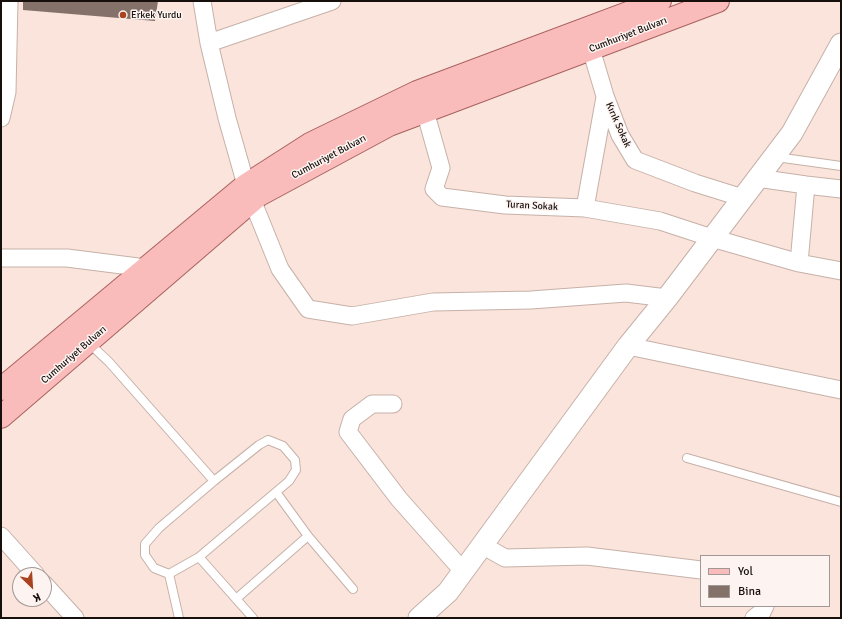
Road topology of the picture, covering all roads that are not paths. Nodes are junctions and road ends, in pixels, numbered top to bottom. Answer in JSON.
{"nodes":[{"id":1,"x":9,"y":1,"type":"edge"},
{"id":2,"x":202,"y":1,"type":"edge"},
{"id":3,"x":332,"y":1,"type":"edge"},
{"id":4,"x":660,"y":1,"type":"edge"},
{"id":5,"x":718,"y":1,"type":"edge"},
{"id":6,"x":209,"y":43,"type":"junction"},
{"id":7,"x":591,"y":49,"type":"junction"},
{"id":8,"x":838,"y":56,"type":"edge"},
{"id":9,"x":605,"y":96,"type":"junction"},
{"id":10,"x":425,"y":111,"type":"junction"},
{"id":11,"x":1,"y":118,"type":"edge"},
{"id":12,"x":773,"y":157,"type":"junction"},
{"id":13,"x":841,"y":166,"type":"edge"},
{"id":14,"x":757,"y":178,"type":"junction"},
{"id":15,"x":806,"y":185,"type":"junction"},
{"id":16,"x":841,"y":189,"type":"edge"},
{"id":17,"x":249,"y":193,"type":"junction"},
{"id":18,"x":743,"y":198,"type":"junction"},
{"id":19,"x":585,"y":208,"type":"junction"},
{"id":20,"x":712,"y":238,"type":"junction"},
{"id":21,"x":1,"y":258,"type":"edge"},
{"id":22,"x":799,"y":263,"type":"junction"},
{"id":23,"x":146,"y":268,"type":"junction"},
{"id":24,"x":841,"y":271,"type":"edge"},
{"id":25,"x":667,"y":298,"type":"junction"},
{"id":26,"x":88,"y":342,"type":"junction"},
{"id":27,"x":628,"y":346,"type":"junction"},
{"id":28,"x":1,"y":389,"type":"edge"},
{"id":29,"x":841,"y":390,"type":"edge"},
{"id":30,"x":393,"y":404,"type":"dead end"},
{"id":31,"x":1,"y":417,"type":"edge"},
{"id":32,"x":687,"y":458,"type":"dead end"},
{"id":33,"x":214,"y":481,"type":"junction"},
{"id":34,"x":276,"y":492,"type":"junction"},
{"id":35,"x":841,"y":502,"type":"edge"},
{"id":36,"x":1,"y":536,"type":"edge"},
{"id":37,"x":308,"y":536,"type":"junction"},
{"id":38,"x":482,"y":545,"type":"junction"},
{"id":39,"x":199,"y":557,"type":"junction"},
{"id":40,"x":29,"y":567,"type":"edge"},
{"id":41,"x":700,"y":570,"type":"edge"},
{"id":42,"x":463,"y":571,"type":"junction"},
{"id":43,"x":169,"y":574,"type":"junction"},
{"id":44,"x":353,"y":589,"type":"dead end"},
{"id":45,"x":52,"y":593,"type":"edge"},
{"id":46,"x":236,"y":599,"type":"junction"},
{"id":47,"x":764,"y":607,"type":"edge"},
{"id":48,"x":75,"y":618,"type":"edge"},
{"id":49,"x":179,"y":618,"type":"edge"},
{"id":50,"x":253,"y":618,"type":"edge"},
{"id":51,"x":419,"y":618,"type":"edge"},
{"id":52,"x":754,"y":618,"type":"edge"}],
"edges":[{"from":1,"to":11,"type":"street"},
{"from":2,"to":6,"type":"street"},
{"from":3,"to":6,"type":"street"},
{"from":4,"to":17,"type":"main road","name":"Cumhuriyet Bulvarı"},
{"from":5,"to":7,"type":"main road","name":"Cumhuriyet Bulvarı"},
{"from":6,"to":17,"type":"street"},
{"from":7,"to":9,"type":"street","name":"Kırık Sokak"},
{"from":7,"to":10,"type":"main road","name":"Cumhuriyet Bulvarı"},
{"from":8,"to":12,"type":"street"},
{"from":9,"to":18,"type":"street","name":"Kırık Sokak"},
{"from":9,"to":19,"type":"street"},
{"from":10,"to":17,"type":"main road","name":"Cumhuriyet Bulvarı"},
{"from":10,"to":19,"type":"street","name":"Turan Sokak"},
{"from":12,"to":13,"type":"lane"},
{"from":12,"to":14,"type":"street"},
{"from":14,"to":15,"type":"street"},
{"from":14,"to":18,"type":"street"},
{"from":15,"to":16,"type":"street"},
{"from":15,"to":22,"type":"street"},
{"from":17,"to":23,"type":"main road","name":"Cumhuriyet Bulvarı"},
{"from":17,"to":25,"type":"street"},
{"from":17,"to":26,"type":"main road","name":"Cumhuriyet Bulvarı"},
{"from":18,"to":20,"type":"street"},
{"from":19,"to":20,"type":"street","name":"Turan Sokak"},
{"from":20,"to":22,"type":"street","name":"Turan Sokak"},
{"from":20,"to":25,"type":"street"},
{"from":21,"to":23,"type":"street"},
{"from":22,"to":24,"type":"street","name":"Turan Sokak"},
{"from":23,"to":28,"type":"main road","name":"Cumhuriyet Bulvarı"},
{"from":25,"to":27,"type":"street"},
{"from":26,"to":31,"type":"main road","name":"Cumhuriyet Bulvarı"},
{"from":26,"to":33,"type":"lane"},
{"from":27,"to":29,"type":"street"},
{"from":27,"to":38,"type":"street"},
{"from":30,"to":42,"type":"street"},
{"from":32,"to":35,"type":"lane"},
{"from":33,"to":34,"type":"lane"},
{"from":33,"to":43,"type":"lane"},
{"from":34,"to":37,"type":"lane"},
{"from":34,"to":39,"type":"lane"},
{"from":36,"to":40,"type":"street"},
{"from":37,"to":44,"type":"lane"},
{"from":37,"to":46,"type":"lane"},
{"from":38,"to":41,"type":"street"},
{"from":38,"to":42,"type":"street"},
{"from":39,"to":43,"type":"lane"},
{"from":39,"to":46,"type":"lane"},
{"from":42,"to":51,"type":"street"},
{"from":43,"to":49,"type":"lane"},
{"from":45,"to":48,"type":"street"},
{"from":46,"to":50,"type":"lane"},
{"from":47,"to":52,"type":"street"}]}
